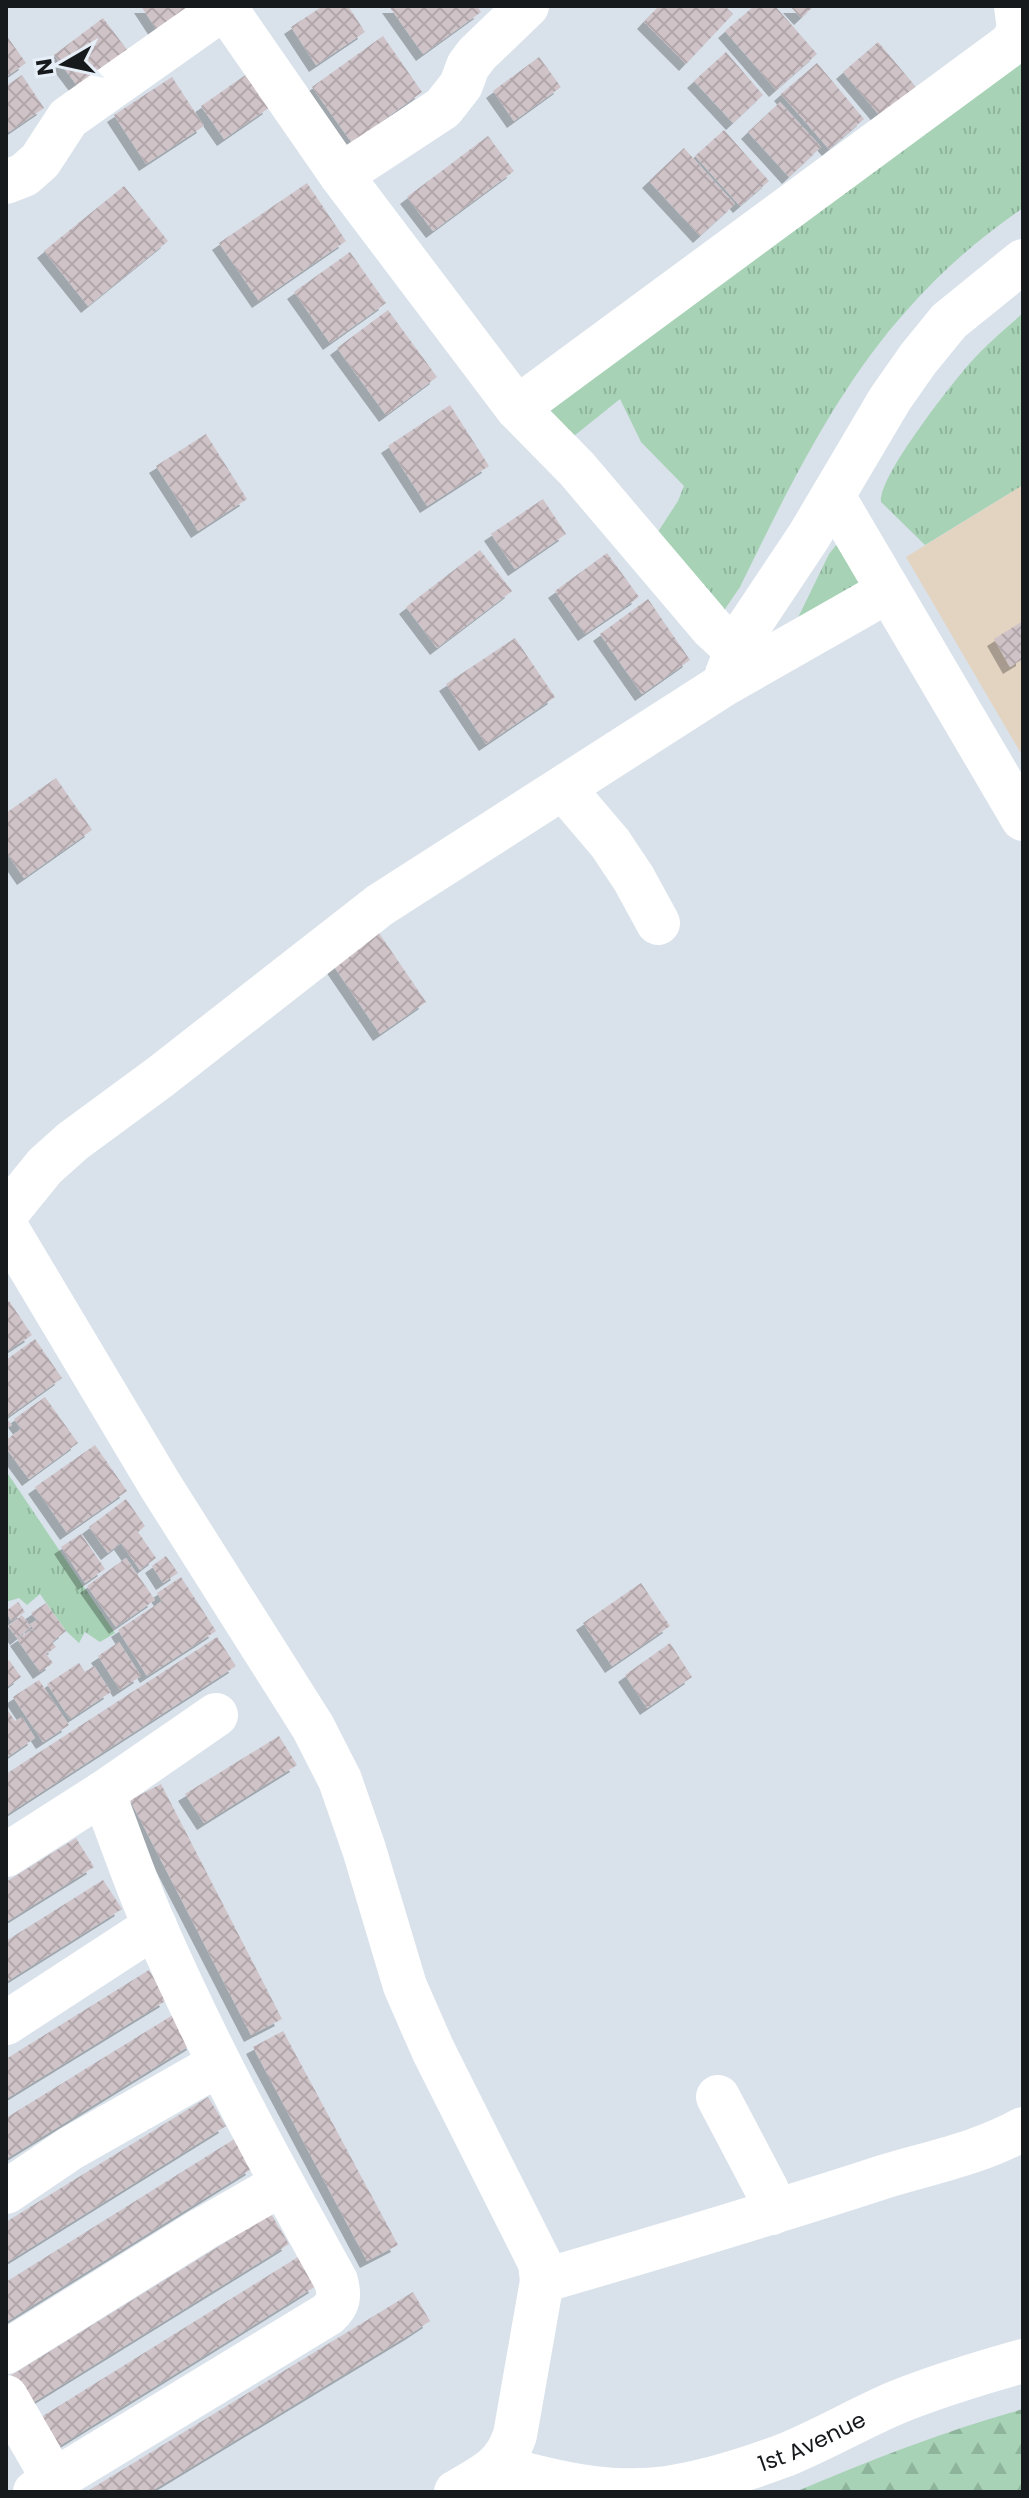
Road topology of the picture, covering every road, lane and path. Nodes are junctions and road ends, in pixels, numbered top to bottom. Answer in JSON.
{"nodes":[{"id":1,"x":224,"y":6,"type":"edge"},
{"id":2,"x":527,"y":6,"type":"edge"},
{"id":3,"x":1016,"y":6,"type":"edge"},
{"id":4,"x":341,"y":175,"type":"junction"},
{"id":5,"x":6,"y":182,"type":"edge"},
{"id":6,"x":1023,"y":261,"type":"edge"},
{"id":7,"x":517,"y":408,"type":"junction"},
{"id":8,"x":833,"y":496,"type":"junction"},
{"id":9,"x":888,"y":591,"type":"junction"},
{"id":10,"x":729,"y":668,"type":"junction"},
{"id":11,"x":564,"y":789,"type":"junction"},
{"id":12,"x":1023,"y":819,"type":"edge"},
{"id":13,"x":658,"y":923,"type":"dead end"},
{"id":14,"x":6,"y":1214,"type":"edge"},
{"id":15,"x":6,"y":1227,"type":"edge"},
{"id":16,"x":216,"y":1715,"type":"dead end"},
{"id":17,"x":103,"y":1793,"type":"junction"},
{"id":18,"x":6,"y":1855,"type":"edge"},
{"id":19,"x":155,"y":1926,"type":"junction"},
{"id":20,"x":6,"y":2023,"type":"edge"},
{"id":21,"x":219,"y":2064,"type":"junction"},
{"id":22,"x":718,"y":2097,"type":"dead end"},
{"id":23,"x":1023,"y":2129,"type":"edge"},
{"id":24,"x":282,"y":2184,"type":"junction"},
{"id":25,"x":6,"y":2192,"type":"edge"},
{"id":26,"x":772,"y":2213,"type":"junction"},
{"id":27,"x":542,"y":2281,"type":"junction"},
{"id":28,"x":6,"y":2352,"type":"edge"},
{"id":29,"x":1023,"y":2361,"type":"edge"},
{"id":30,"x":6,"y":2397,"type":"edge"},
{"id":31,"x":498,"y":2467,"type":"junction"},
{"id":32,"x":44,"y":2486,"type":"edge"},
{"id":33,"x":456,"y":2492,"type":"edge"}],
"edges":[{"from":1,"to":4,"type":"street"},
{"from":1,"to":5,"type":"street"},
{"from":2,"to":4,"type":"street"},
{"from":3,"to":7,"type":"street"},
{"from":4,"to":7,"type":"street"},
{"from":6,"to":8,"type":"street"},
{"from":7,"to":10,"type":"street"},
{"from":8,"to":9,"type":"street"},
{"from":8,"to":10,"type":"street"},
{"from":9,"to":10,"type":"street"},
{"from":9,"to":12,"type":"street"},
{"from":10,"to":11,"type":"street"},
{"from":11,"to":13,"type":"street"},
{"from":11,"to":14,"type":"street"},
{"from":15,"to":27,"type":"street"},
{"from":16,"to":17,"type":"street"},
{"from":17,"to":18,"type":"street"},
{"from":17,"to":19,"type":"street"},
{"from":19,"to":20,"type":"street"},
{"from":19,"to":21,"type":"street"},
{"from":21,"to":24,"type":"street"},
{"from":21,"to":25,"type":"street"},
{"from":22,"to":26,"type":"street"},
{"from":23,"to":26,"type":"street"},
{"from":24,"to":28,"type":"street"},
{"from":24,"to":32,"type":"street"},
{"from":26,"to":27,"type":"street"},
{"from":27,"to":31,"type":"street"},
{"from":29,"to":31,"type":"street","name":"1st Avenue"},
{"from":30,"to":32,"type":"street"},
{"from":31,"to":33,"type":"street"}]}
